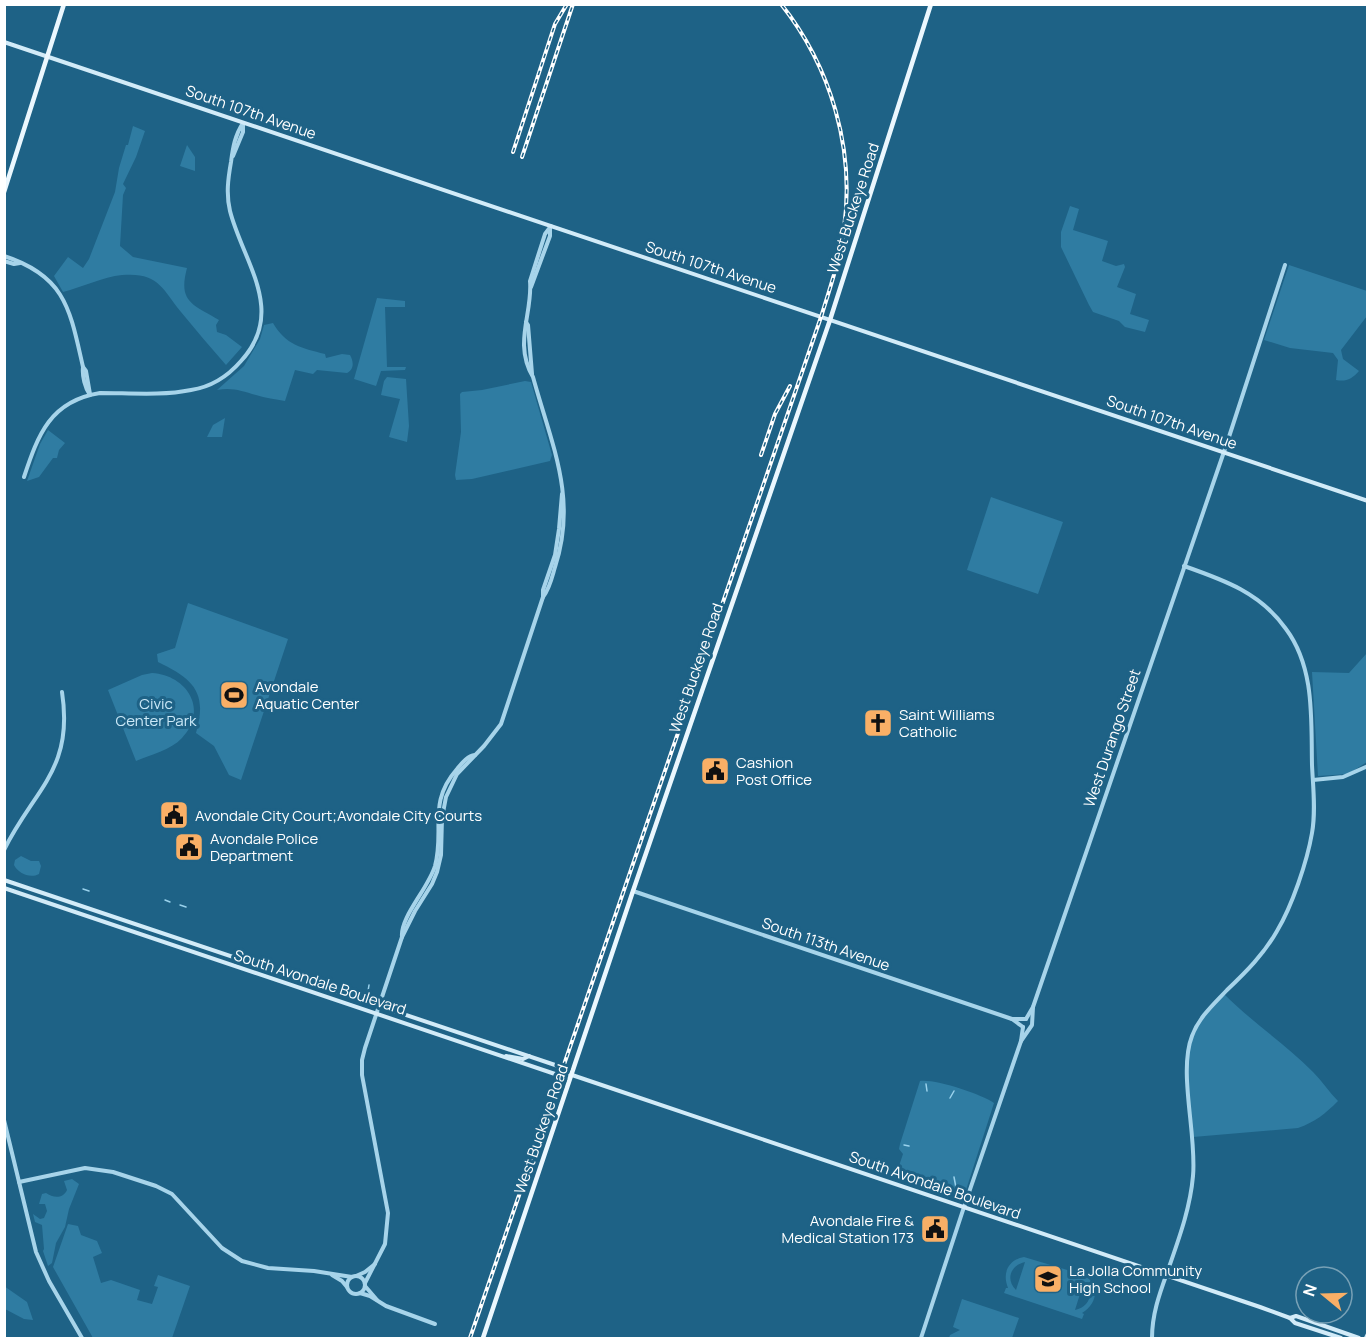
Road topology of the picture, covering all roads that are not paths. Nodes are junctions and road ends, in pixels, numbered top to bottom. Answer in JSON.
{"nodes":[{"id":1,"x":64,"y":4,"type":"edge"},
{"id":2,"x":931,"y":4,"type":"edge"},
{"id":3,"x":4,"y":42,"type":"edge"},
{"id":4,"x":47,"y":56,"type":"junction"},
{"id":5,"x":243,"y":123,"type":"junction"},
{"id":6,"x":4,"y":192,"type":"edge"},
{"id":7,"x":550,"y":226,"type":"junction"},
{"id":8,"x":4,"y":256,"type":"edge"},
{"id":9,"x":4,"y":261,"type":"edge"},
{"id":10,"x":20,"y":263,"type":"junction"},
{"id":11,"x":1285,"y":265,"type":"dead end"},
{"id":12,"x":830,"y":320,"type":"junction"},
{"id":13,"x":90,"y":395,"type":"junction"},
{"id":14,"x":1224,"y":452,"type":"junction"},
{"id":15,"x":24,"y":477,"type":"dead end"},
{"id":16,"x":1368,"y":501,"type":"edge"},
{"id":17,"x":1184,"y":566,"type":"junction"},
{"id":18,"x":62,"y":692,"type":"dead end"},
{"id":19,"x":1368,"y":766,"type":"edge"},
{"id":20,"x":1313,"y":780,"type":"junction"},
{"id":21,"x":4,"y":850,"type":"edge"},
{"id":22,"x":4,"y":880,"type":"edge"},
{"id":23,"x":4,"y":888,"type":"edge"},
{"id":24,"x":633,"y":891,"type":"junction"},
{"id":25,"x":165,"y":934,"type":"junction"},
{"id":26,"x":162,"y":941,"type":"junction"},
{"id":27,"x":379,"y":1006,"type":"junction"},
{"id":28,"x":1033,"y":1007,"type":"junction"},
{"id":29,"x":376,"y":1013,"type":"junction"},
{"id":30,"x":1012,"y":1019,"type":"junction"},
{"id":31,"x":1025,"y":1019,"type":"junction"},
{"id":32,"x":1025,"y":1029,"type":"junction"},
{"id":33,"x":502,"y":1056,"type":"junction"},
{"id":34,"x":529,"y":1056,"type":"junction"},
{"id":35,"x":572,"y":1075,"type":"junction"},
{"id":36,"x":4,"y":1120,"type":"edge"},
{"id":37,"x":19,"y":1182,"type":"junction"},
{"id":38,"x":963,"y":1208,"type":"junction"},
{"id":39,"x":375,"y":1264,"type":"junction"},
{"id":40,"x":328,"y":1274,"type":"junction"},
{"id":41,"x":353,"y":1276,"type":"junction"},
{"id":42,"x":1166,"y":1276,"type":"junction"},
{"id":43,"x":365,"y":1285,"type":"junction"},
{"id":44,"x":348,"y":1288,"type":"junction"},
{"id":45,"x":360,"y":1293,"type":"junction"},
{"id":46,"x":378,"y":1300,"type":"junction"},
{"id":47,"x":1290,"y":1318,"type":"junction"},
{"id":48,"x":435,"y":1324,"type":"dead end"},
{"id":49,"x":82,"y":1338,"type":"edge"},
{"id":50,"x":483,"y":1338,"type":"edge"},
{"id":51,"x":921,"y":1338,"type":"edge"},
{"id":52,"x":1152,"y":1338,"type":"edge"},
{"id":53,"x":1341,"y":1338,"type":"edge"},
{"id":54,"x":1359,"y":1338,"type":"edge"}],
"edges":[{"from":1,"to":4,"type":"main road"},
{"from":2,"to":12,"type":"main road","name":"West Buckeye Road"},
{"from":3,"to":4,"type":"main road","name":"South 107th Avenue"},
{"from":4,"to":5,"type":"main road","name":"South 107th Avenue"},
{"from":4,"to":6,"type":"main road"},
{"from":5,"to":7,"type":"main road","name":"South 107th Avenue"},
{"from":5,"to":13,"type":"street"},
{"from":7,"to":12,"type":"main road","name":"South 107th Avenue"},
{"from":7,"to":27,"type":"street"},
{"from":8,"to":10,"type":"street"},
{"from":9,"to":10,"type":"street"},
{"from":10,"to":13,"type":"street"},
{"from":11,"to":14,"type":"street"},
{"from":12,"to":14,"type":"main road","name":"South 107th Avenue"},
{"from":12,"to":24,"type":"main road","name":"West Buckeye Road"},
{"from":13,"to":15,"type":"street"},
{"from":14,"to":16,"type":"main road","name":"South 107th Avenue"},
{"from":14,"to":17,"type":"street","name":"West Durango Street"},
{"from":17,"to":20,"type":"street"},
{"from":17,"to":28,"type":"street","name":"West Durango Street"},
{"from":18,"to":21,"type":"street"},
{"from":19,"to":20,"type":"street"},
{"from":20,"to":42,"type":"street"},
{"from":22,"to":25,"type":"main road","name":"South Avondale Boulevard"},
{"from":23,"to":26,"type":"main road","name":"South Avondale Boulevard"},
{"from":24,"to":30,"type":"street","name":"South 113th Avenue"},
{"from":24,"to":35,"type":"main road","name":"West Buckeye Road"},
{"from":25,"to":26,"type":"main road"},
{"from":25,"to":27,"type":"main road","name":"South Avondale Boulevard"},
{"from":26,"to":29,"type":"main road","name":"South Avondale Boulevard"},
{"from":27,"to":29,"type":"street"},
{"from":27,"to":34,"type":"main road","name":"South Avondale Boulevard"},
{"from":28,"to":31,"type":"street"},
{"from":28,"to":32,"type":"street"},
{"from":29,"to":33,"type":"main road","name":"South Avondale Boulevard"},
{"from":29,"to":39,"type":"street"},
{"from":30,"to":31,"type":"street","name":"South 113th Avenue"},
{"from":30,"to":32,"type":"street","name":"South 113th Avenue"},
{"from":31,"to":32,"type":"street"},
{"from":31,"to":32,"type":"street"},
{"from":32,"to":38,"type":"street"},
{"from":33,"to":34,"type":"main road"},
{"from":33,"to":35,"type":"main road","name":"South Avondale Boulevard"},
{"from":34,"to":35,"type":"main road","name":"South Avondale Boulevard"},
{"from":35,"to":38,"type":"main road","name":"South Avondale Boulevard"},
{"from":35,"to":50,"type":"main road","name":"West Buckeye Road"},
{"from":36,"to":37,"type":"street"},
{"from":37,"to":40,"type":"street"},
{"from":37,"to":49,"type":"street"},
{"from":38,"to":42,"type":"main road","name":"South Avondale Boulevard"},
{"from":38,"to":51,"type":"street"},
{"from":39,"to":41,"type":"street"},
{"from":39,"to":43,"type":"street"},
{"from":40,"to":41,"type":"street"},
{"from":40,"to":44,"type":"street"},
{"from":41,"to":43,"type":"street"},
{"from":41,"to":44,"type":"street"},
{"from":42,"to":47,"type":"main road","name":"South Avondale Boulevard"},
{"from":42,"to":52,"type":"street"},
{"from":43,"to":45,"type":"street"},
{"from":43,"to":46,"type":"street"},
{"from":44,"to":45,"type":"street"},
{"from":45,"to":46,"type":"street"},
{"from":46,"to":48,"type":"street"},
{"from":47,"to":53,"type":"main road","name":"South Avondale Boulevard"},
{"from":47,"to":54,"type":"main road","name":"South Avondale Boulevard"}]}
